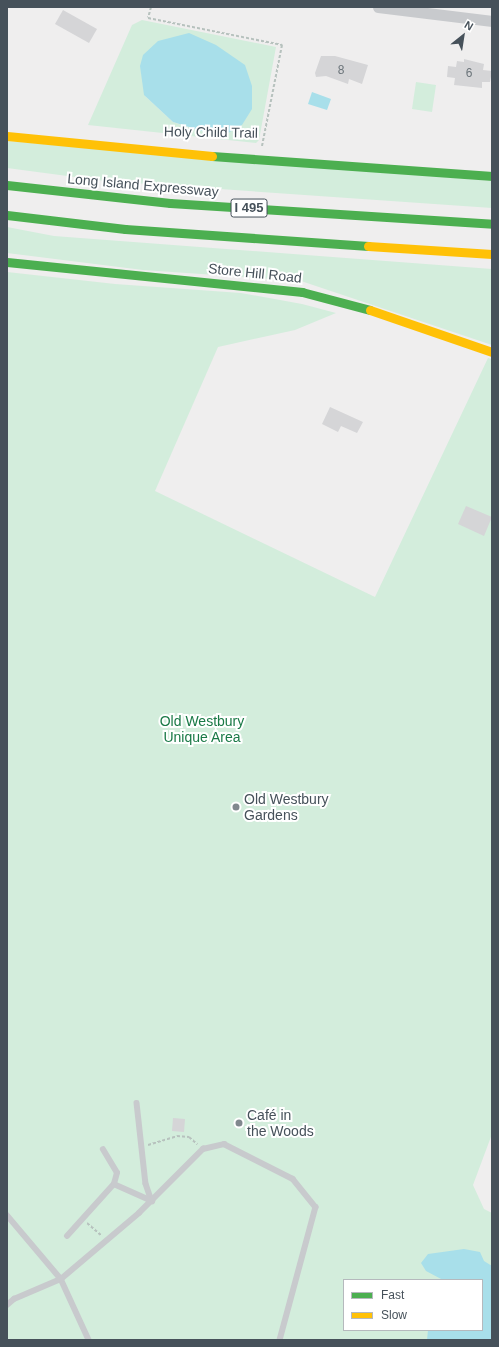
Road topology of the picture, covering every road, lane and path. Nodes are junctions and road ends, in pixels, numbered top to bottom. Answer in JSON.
{"nodes":[{"id":1,"x":151,"y":7,"type":"edge"},
{"id":2,"x":378,"y":7,"type":"edge"},
{"id":3,"x":492,"y":21,"type":"edge"},
{"id":4,"x":7,"y":136,"type":"edge"},
{"id":5,"x":256,"y":146,"type":"dead end"},
{"id":6,"x":492,"y":176,"type":"edge"},
{"id":7,"x":7,"y":185,"type":"edge"},
{"id":8,"x":7,"y":215,"type":"edge"},
{"id":9,"x":492,"y":224,"type":"edge"},
{"id":10,"x":492,"y":254,"type":"edge"},
{"id":11,"x":7,"y":262,"type":"edge"},
{"id":12,"x":492,"y":352,"type":"edge"},
{"id":13,"x":137,"y":1103,"type":"dead end"},
{"id":14,"x":143,"y":1148,"type":"junction"},
{"id":15,"x":203,"y":1149,"type":"junction"},
{"id":16,"x":103,"y":1150,"type":"dead end"},
{"id":17,"x":114,"y":1184,"type":"junction"},
{"id":18,"x":152,"y":1201,"type":"junction"},
{"id":19,"x":7,"y":1215,"type":"edge"},
{"id":20,"x":82,"y":1219,"type":"junction"},
{"id":21,"x":67,"y":1236,"type":"dead end"},
{"id":22,"x":108,"y":1240,"type":"junction"},
{"id":23,"x":61,"y":1279,"type":"junction"},
{"id":24,"x":7,"y":1305,"type":"edge"},
{"id":25,"x":89,"y":1340,"type":"edge"},
{"id":26,"x":280,"y":1340,"type":"edge"}],
"edges":[{"from":1,"to":5,"type":"path","name":"Holy Child Trail"},
{"from":2,"to":3,"type":"street"},
{"from":4,"to":6,"type":"main road"},
{"from":7,"to":9,"type":"main road","name":"Long Island Expressway","number":"I 495"},
{"from":8,"to":10,"type":"main road","number":"I 495"},
{"from":11,"to":12,"type":"main road","name":"Store Hill Road"},
{"from":13,"to":14,"type":"lane"},
{"from":14,"to":15,"type":"path"},
{"from":14,"to":18,"type":"lane"},
{"from":15,"to":18,"type":"lane"},
{"from":15,"to":26,"type":"lane"},
{"from":16,"to":17,"type":"lane"},
{"from":17,"to":18,"type":"lane"},
{"from":17,"to":20,"type":"lane"},
{"from":18,"to":22,"type":"lane"},
{"from":19,"to":23,"type":"lane"},
{"from":20,"to":21,"type":"lane"},
{"from":20,"to":22,"type":"path"},
{"from":22,"to":23,"type":"lane"},
{"from":23,"to":24,"type":"lane"},
{"from":23,"to":25,"type":"lane"}]}
